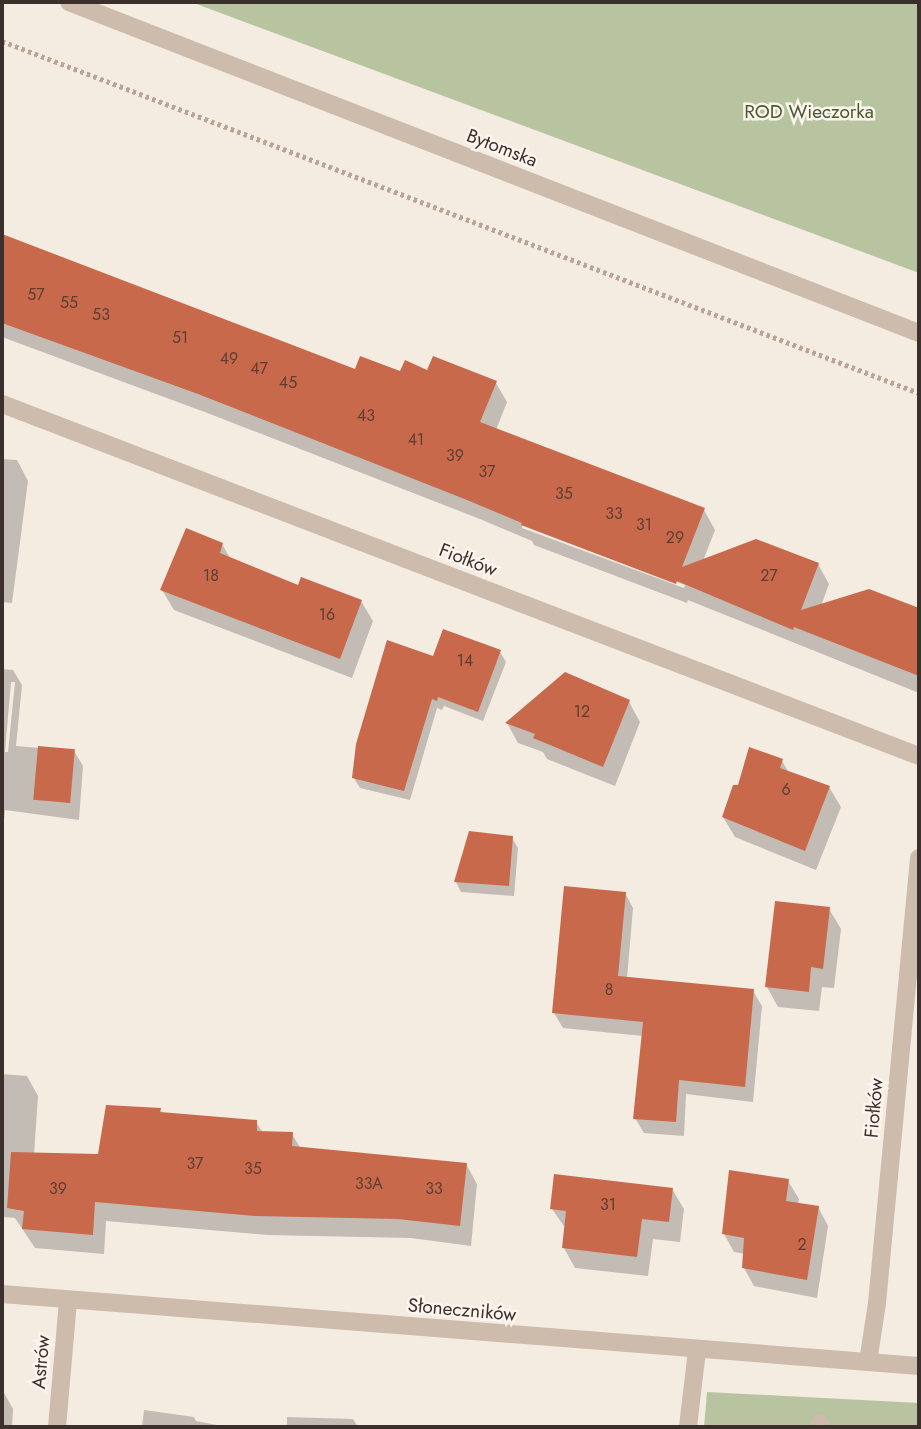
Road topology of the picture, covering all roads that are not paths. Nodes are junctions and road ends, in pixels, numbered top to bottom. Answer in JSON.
{"nodes":[{"id":1,"x":69,"y":2,"type":"edge"},
{"id":2,"x":919,"y":333,"type":"edge"},
{"id":3,"x":2,"y":404,"type":"edge"},
{"id":4,"x":919,"y":755,"type":"edge"},
{"id":5,"x":919,"y":858,"type":"edge"},
{"id":6,"x":2,"y":1294,"type":"edge"},
{"id":7,"x":68,"y":1300,"type":"junction"},
{"id":8,"x":697,"y":1350,"type":"junction"},
{"id":9,"x":868,"y":1362,"type":"junction"},
{"id":10,"x":919,"y":1366,"type":"edge"},
{"id":11,"x":57,"y":1427,"type":"edge"},
{"id":12,"x":688,"y":1427,"type":"edge"}],
"edges":[{"from":1,"to":2,"type":"street","name":"Bytomska"},
{"from":3,"to":4,"type":"street","name":"Fiołków"},
{"from":5,"to":9,"type":"street","name":"Fiołków"},
{"from":6,"to":7,"type":"street","name":"Słoneczników"},
{"from":7,"to":8,"type":"street","name":"Słoneczników"},
{"from":7,"to":11,"type":"street","name":"Astrów"},
{"from":8,"to":9,"type":"street","name":"Słoneczników"},
{"from":8,"to":12,"type":"street"},
{"from":9,"to":10,"type":"street","name":"Słoneczników"}]}
